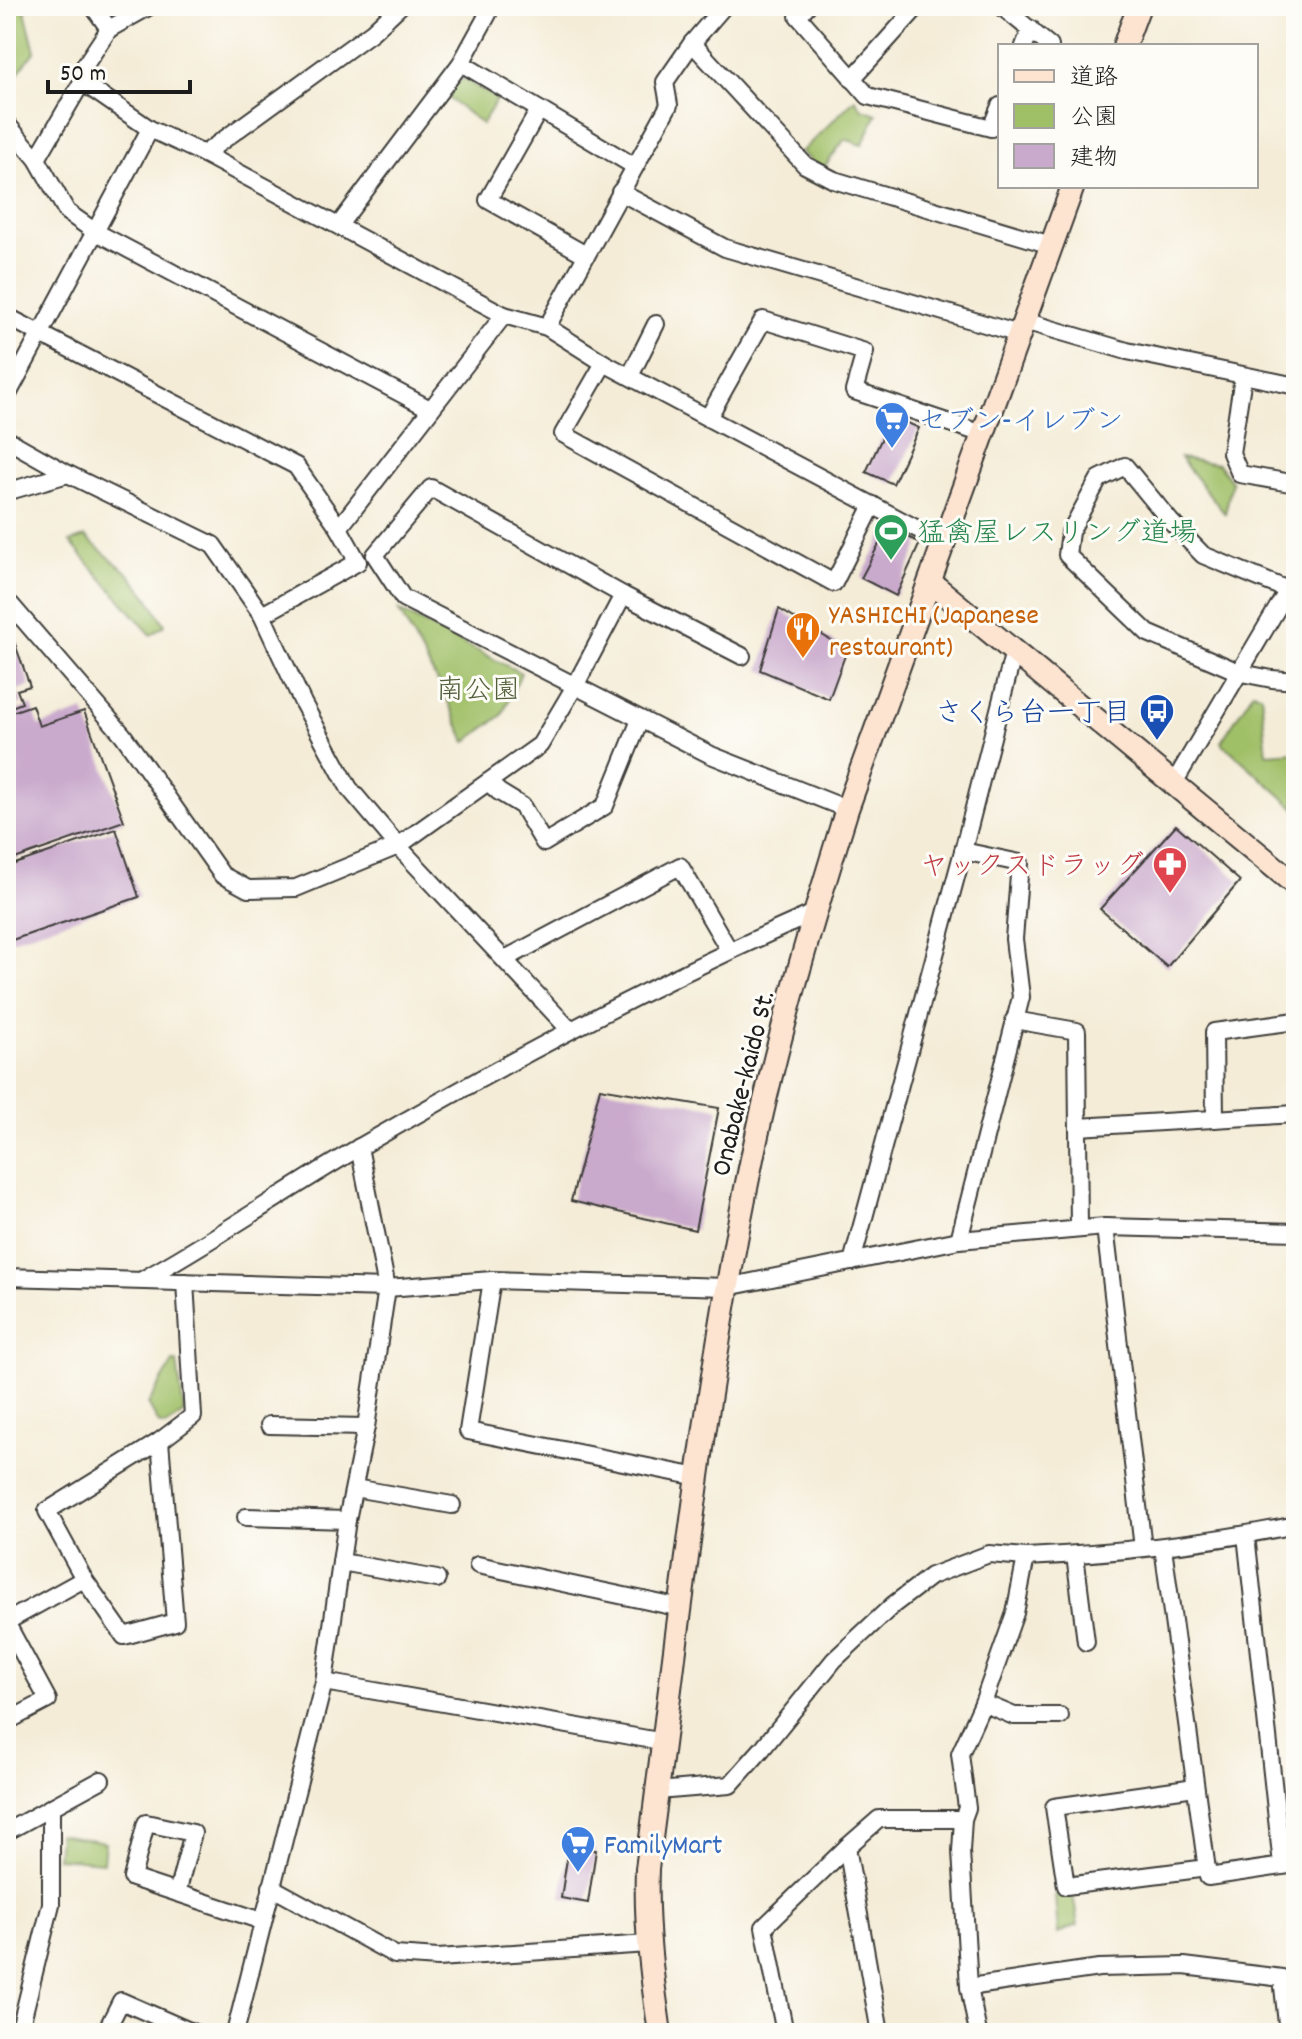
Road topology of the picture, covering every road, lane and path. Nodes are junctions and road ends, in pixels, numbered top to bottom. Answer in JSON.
{"nodes":[{"id":1,"x":93,"y":6,"type":"edge"},
{"id":2,"x":150,"y":6,"type":"edge"},
{"id":3,"x":400,"y":6,"type":"edge"},
{"id":4,"x":481,"y":6,"type":"edge"},
{"id":5,"x":807,"y":6,"type":"edge"},
{"id":6,"x":918,"y":6,"type":"edge"},
{"id":7,"x":1001,"y":6,"type":"edge"},
{"id":8,"x":717,"y":9,"type":"edge"},
{"id":9,"x":1134,"y":9,"type":"edge"},
{"id":10,"x":109,"y":29,"type":"junction"},
{"id":11,"x":1031,"y":29,"type":"junction"},
{"id":12,"x":692,"y":43,"type":"junction"},
{"id":13,"x":1025,"y":44,"type":"edge"},
{"id":14,"x":1048,"y":44,"type":"edge"},
{"id":15,"x":1125,"y":44,"type":"edge"},
{"id":16,"x":461,"y":63,"type":"junction"},
{"id":17,"x":852,"y":79,"type":"junction"},
{"id":18,"x":82,"y":82,"type":"junction"},
{"id":19,"x":539,"y":110,"type":"junction"},
{"id":20,"x":998,"y":111,"type":"edge"},
{"id":21,"x":6,"y":123,"type":"edge"},
{"id":22,"x":150,"y":129,"type":"junction"},
{"id":23,"x":204,"y":154,"type":"junction"},
{"id":24,"x":37,"y":159,"type":"junction"},
{"id":25,"x":634,"y":166,"type":"junction"},
{"id":26,"x":1072,"y":188,"type":"edge"},
{"id":27,"x":620,"y":192,"type":"junction"},
{"id":28,"x":339,"y":225,"type":"junction"},
{"id":29,"x":94,"y":231,"type":"junction"},
{"id":30,"x":1051,"y":245,"type":"junction"},
{"id":31,"x":586,"y":255,"type":"junction"},
{"id":32,"x":504,"y":315,"type":"junction"},
{"id":33,"x":6,"y":316,"type":"edge"},
{"id":34,"x":656,"y":324,"type":"dead end"},
{"id":35,"x":547,"y":327,"type":"junction"},
{"id":36,"x":1022,"y":328,"type":"junction"},
{"id":37,"x":41,"y":334,"type":"junction"},
{"id":38,"x":604,"y":363,"type":"junction"},
{"id":39,"x":630,"y":376,"type":"junction"},
{"id":40,"x":1243,"y":377,"type":"junction"},
{"id":41,"x":1296,"y":386,"type":"edge"},
{"id":42,"x":6,"y":398,"type":"edge"},
{"id":43,"x":430,"y":409,"type":"junction"},
{"id":44,"x":708,"y":418,"type":"junction"},
{"id":45,"x":983,"y":434,"type":"junction"},
{"id":46,"x":6,"y":439,"type":"edge"},
{"id":47,"x":68,"y":474,"type":"junction"},
{"id":48,"x":1296,"y":484,"type":"edge"},
{"id":49,"x":6,"y":492,"type":"edge"},
{"id":50,"x":873,"y":505,"type":"junction"},
{"id":51,"x":339,"y":528,"type":"junction"},
{"id":52,"x":944,"y":543,"type":"junction"},
{"id":53,"x":930,"y":582,"type":"junction"},
{"id":54,"x":1292,"y":591,"type":"edge"},
{"id":55,"x":623,"y":595,"type":"junction"},
{"id":56,"x":6,"y":605,"type":"edge"},
{"id":57,"x":262,"y":615,"type":"junction"},
{"id":58,"x":1014,"y":651,"type":"junction"},
{"id":59,"x":742,"y":656,"type":"dead end"},
{"id":60,"x":1241,"y":673,"type":"junction"},
{"id":61,"x":1296,"y":681,"type":"edge"},
{"id":62,"x":575,"y":686,"type":"junction"},
{"id":63,"x":640,"y":720,"type":"junction"},
{"id":64,"x":488,"y":782,"type":"junction"},
{"id":65,"x":1174,"y":783,"type":"junction"},
{"id":66,"x":847,"y":809,"type":"junction"},
{"id":67,"x":398,"y":846,"type":"junction"},
{"id":68,"x":963,"y":851,"type":"junction"},
{"id":69,"x":1296,"y":885,"type":"edge"},
{"id":70,"x":814,"y":913,"type":"junction"},
{"id":71,"x":729,"y":950,"type":"junction"},
{"id":72,"x":505,"y":959,"type":"junction"},
{"id":73,"x":1014,"y":1020,"type":"junction"},
{"id":74,"x":1296,"y":1021,"type":"edge"},
{"id":75,"x":569,"y":1029,"type":"junction"},
{"id":76,"x":1296,"y":1114,"type":"edge"},
{"id":77,"x":1215,"y":1119,"type":"junction"},
{"id":78,"x":1078,"y":1127,"type":"junction"},
{"id":79,"x":359,"y":1147,"type":"junction"},
{"id":80,"x":1105,"y":1227,"type":"junction"},
{"id":81,"x":1079,"y":1229,"type":"junction"},
{"id":82,"x":1296,"y":1232,"type":"edge"},
{"id":83,"x":959,"y":1240,"type":"junction"},
{"id":84,"x":852,"y":1262,"type":"junction"},
{"id":85,"x":6,"y":1277,"type":"edge"},
{"id":86,"x":492,"y":1280,"type":"junction"},
{"id":87,"x":141,"y":1281,"type":"junction"},
{"id":88,"x":185,"y":1282,"type":"junction"},
{"id":89,"x":727,"y":1287,"type":"junction"},
{"id":90,"x":387,"y":1288,"type":"junction"},
{"id":91,"x":269,"y":1425,"type":"dead end"},
{"id":92,"x":366,"y":1427,"type":"junction"},
{"id":93,"x":160,"y":1441,"type":"junction"},
{"id":94,"x":698,"y":1477,"type":"junction"},
{"id":95,"x":354,"y":1488,"type":"junction"},
{"id":96,"x":452,"y":1505,"type":"dead end"},
{"id":97,"x":246,"y":1517,"type":"dead end"},
{"id":98,"x":347,"y":1520,"type":"junction"},
{"id":99,"x":1296,"y":1525,"type":"edge"},
{"id":100,"x":1246,"y":1535,"type":"junction"},
{"id":101,"x":1163,"y":1547,"type":"junction"},
{"id":102,"x":1143,"y":1548,"type":"junction"},
{"id":103,"x":1075,"y":1555,"type":"junction"},
{"id":104,"x":1026,"y":1557,"type":"junction"},
{"id":105,"x":341,"y":1562,"type":"junction"},
{"id":106,"x":478,"y":1565,"type":"dead end"},
{"id":107,"x":84,"y":1579,"type":"junction"},
{"id":108,"x":437,"y":1579,"type":"dead end"},
{"id":109,"x":681,"y":1608,"type":"junction"},
{"id":110,"x":6,"y":1622,"type":"edge"},
{"id":111,"x":1086,"y":1642,"type":"dead end"},
{"id":112,"x":324,"y":1682,"type":"junction"},
{"id":113,"x":983,"y":1703,"type":"junction"},
{"id":114,"x":1060,"y":1716,"type":"dead end"},
{"id":115,"x":6,"y":1722,"type":"edge"},
{"id":116,"x":664,"y":1742,"type":"junction"},
{"id":117,"x":101,"y":1780,"type":"dead end"},
{"id":118,"x":1195,"y":1787,"type":"junction"},
{"id":119,"x":657,"y":1791,"type":"junction"},
{"id":120,"x":51,"y":1807,"type":"junction"},
{"id":121,"x":963,"y":1819,"type":"junction"},
{"id":122,"x":6,"y":1832,"type":"edge"},
{"id":123,"x":847,"y":1847,"type":"junction"},
{"id":124,"x":1289,"y":1864,"type":"edge"},
{"id":125,"x":1207,"y":1868,"type":"junction"},
{"id":126,"x":271,"y":1887,"type":"junction"},
{"id":127,"x":177,"y":1893,"type":"junction"},
{"id":128,"x":262,"y":1921,"type":"junction"},
{"id":129,"x":648,"y":1944,"type":"junction"},
{"id":130,"x":969,"y":1987,"type":"junction"},
{"id":131,"x":19,"y":2033,"type":"edge"},
{"id":132,"x":105,"y":2033,"type":"edge"},
{"id":133,"x":194,"y":2033,"type":"edge"},
{"id":134,"x":235,"y":2033,"type":"edge"},
{"id":135,"x":660,"y":2033,"type":"edge"},
{"id":136,"x":785,"y":2033,"type":"edge"},
{"id":137,"x":880,"y":2033,"type":"edge"},
{"id":138,"x":978,"y":2033,"type":"edge"},
{"id":139,"x":1288,"y":2033,"type":"edge"}],
"edges":[{"from":1,"to":10,"type":"street"},
{"from":2,"to":10,"type":"street"},
{"from":3,"to":23,"type":"street"},
{"from":4,"to":16,"type":"street"},
{"from":5,"to":17,"type":"street"},
{"from":6,"to":17,"type":"street"},
{"from":7,"to":11,"type":"street"},
{"from":8,"to":12,"type":"street"},
{"from":9,"to":15,"type":"street"},
{"from":10,"to":18,"type":"street"},
{"from":11,"to":13,"type":"street"},
{"from":11,"to":14,"type":"street"},
{"from":12,"to":25,"type":"street"},
{"from":12,"to":30,"type":"street"},
{"from":16,"to":19,"type":"street"},
{"from":16,"to":28,"type":"street"},
{"from":17,"to":20,"type":"street"},
{"from":18,"to":22,"type":"street"},
{"from":18,"to":24,"type":"street"},
{"from":19,"to":25,"type":"street"},
{"from":19,"to":31,"type":"street"},
{"from":21,"to":24,"type":"street"},
{"from":22,"to":23,"type":"street"},
{"from":22,"to":29,"type":"street"},
{"from":23,"to":28,"type":"street"},
{"from":24,"to":29,"type":"street"},
{"from":25,"to":27,"type":"street"},
{"from":26,"to":30,"type":"street","name":"Onabake-kaido St."},
{"from":27,"to":31,"type":"street"},
{"from":27,"to":36,"type":"street"},
{"from":28,"to":32,"type":"street"},
{"from":29,"to":37,"type":"street"},
{"from":29,"to":43,"type":"street"},
{"from":30,"to":36,"type":"street","name":"Onabake-kaido St."},
{"from":31,"to":35,"type":"street"},
{"from":32,"to":35,"type":"street"},
{"from":32,"to":43,"type":"street"},
{"from":33,"to":37,"type":"street"},
{"from":34,"to":39,"type":"street"},
{"from":35,"to":38,"type":"street"},
{"from":36,"to":40,"type":"street"},
{"from":36,"to":45,"type":"street","name":"Onabake-kaido St."},
{"from":37,"to":42,"type":"street"},
{"from":37,"to":51,"type":"street"},
{"from":38,"to":39,"type":"street"},
{"from":38,"to":50,"type":"street"},
{"from":39,"to":44,"type":"street"},
{"from":40,"to":41,"type":"street"},
{"from":40,"to":48,"type":"street"},
{"from":43,"to":51,"type":"street"},
{"from":44,"to":45,"type":"street"},
{"from":44,"to":50,"type":"street"},
{"from":45,"to":52,"type":"street","name":"Onabake-kaido St."},
{"from":46,"to":47,"type":"street"},
{"from":47,"to":49,"type":"street"},
{"from":47,"to":57,"type":"street"},
{"from":50,"to":52,"type":"street"},
{"from":51,"to":57,"type":"street"},
{"from":52,"to":53,"type":"street","name":"Onabake-kaido St."},
{"from":53,"to":58,"type":"street"},
{"from":53,"to":66,"type":"street","name":"Onabake-kaido St."},
{"from":54,"to":60,"type":"street"},
{"from":54,"to":60,"type":"street"},
{"from":55,"to":59,"type":"street"},
{"from":55,"to":62,"type":"street"},
{"from":55,"to":62,"type":"street"},
{"from":56,"to":67,"type":"street"},
{"from":57,"to":67,"type":"street"},
{"from":58,"to":65,"type":"street"},
{"from":58,"to":68,"type":"street"},
{"from":60,"to":61,"type":"street"},
{"from":60,"to":65,"type":"street"},
{"from":62,"to":63,"type":"street"},
{"from":62,"to":64,"type":"street"},
{"from":63,"to":64,"type":"street"},
{"from":63,"to":66,"type":"street"},
{"from":64,"to":67,"type":"street"},
{"from":65,"to":69,"type":"street"},
{"from":66,"to":70,"type":"street","name":"Onabake-kaido St."},
{"from":67,"to":72,"type":"street"},
{"from":68,"to":73,"type":"street"},
{"from":68,"to":84,"type":"street"},
{"from":70,"to":71,"type":"street"},
{"from":70,"to":89,"type":"street","name":"Onabake-kaido St."},
{"from":71,"to":72,"type":"street"},
{"from":71,"to":75,"type":"street"},
{"from":72,"to":75,"type":"street"},
{"from":73,"to":78,"type":"street"},
{"from":73,"to":83,"type":"street"},
{"from":74,"to":77,"type":"street"},
{"from":75,"to":79,"type":"street"},
{"from":76,"to":77,"type":"street"},
{"from":77,"to":78,"type":"street"},
{"from":78,"to":81,"type":"street"},
{"from":79,"to":87,"type":"street"},
{"from":79,"to":90,"type":"street"},
{"from":80,"to":81,"type":"street"},
{"from":80,"to":82,"type":"street"},
{"from":80,"to":102,"type":"street"},
{"from":81,"to":83,"type":"street"},
{"from":83,"to":84,"type":"street"},
{"from":84,"to":89,"type":"street"},
{"from":85,"to":87,"type":"street"},
{"from":86,"to":89,"type":"street"},
{"from":86,"to":90,"type":"street"},
{"from":86,"to":94,"type":"street"},
{"from":87,"to":88,"type":"street"},
{"from":88,"to":90,"type":"street"},
{"from":88,"to":93,"type":"street"},
{"from":89,"to":94,"type":"street","name":"Onabake-kaido St."},
{"from":90,"to":92,"type":"street"},
{"from":91,"to":92,"type":"street"},
{"from":92,"to":95,"type":"street"},
{"from":93,"to":107,"type":"street"},
{"from":93,"to":107,"type":"street"},
{"from":94,"to":109,"type":"street","name":"Onabake-kaido St."},
{"from":95,"to":96,"type":"street"},
{"from":95,"to":98,"type":"street"},
{"from":97,"to":98,"type":"street"},
{"from":98,"to":105,"type":"street"},
{"from":99,"to":100,"type":"street"},
{"from":100,"to":101,"type":"street"},
{"from":100,"to":124,"type":"street"},
{"from":101,"to":102,"type":"street"},
{"from":101,"to":118,"type":"street"},
{"from":102,"to":103,"type":"street"},
{"from":103,"to":104,"type":"street"},
{"from":103,"to":111,"type":"street"},
{"from":104,"to":113,"type":"street"},
{"from":104,"to":119,"type":"street"},
{"from":105,"to":108,"type":"street"},
{"from":105,"to":112,"type":"street"},
{"from":106,"to":109,"type":"street"},
{"from":107,"to":110,"type":"street"},
{"from":109,"to":116,"type":"street","name":"Onabake-kaido St."},
{"from":110,"to":115,"type":"street"},
{"from":112,"to":116,"type":"street"},
{"from":112,"to":126,"type":"street"},
{"from":113,"to":114,"type":"street"},
{"from":113,"to":121,"type":"street"},
{"from":116,"to":119,"type":"street","name":"Onabake-kaido St."},
{"from":117,"to":120,"type":"street"},
{"from":118,"to":125,"type":"street"},
{"from":118,"to":125,"type":"street"},
{"from":119,"to":129,"type":"street","name":"Onabake-kaido St."},
{"from":120,"to":122,"type":"street"},
{"from":120,"to":131,"type":"street"},
{"from":121,"to":123,"type":"street"},
{"from":121,"to":130,"type":"street"},
{"from":123,"to":136,"type":"street"},
{"from":123,"to":137,"type":"street"},
{"from":124,"to":125,"type":"street"},
{"from":126,"to":128,"type":"street"},
{"from":126,"to":129,"type":"street"},
{"from":127,"to":127,"type":"street"},
{"from":127,"to":128,"type":"street"},
{"from":128,"to":134,"type":"street"},
{"from":129,"to":135,"type":"street","name":"Onabake-kaido St."},
{"from":130,"to":138,"type":"street"},
{"from":130,"to":139,"type":"street"},
{"from":132,"to":133,"type":"street"}]}
